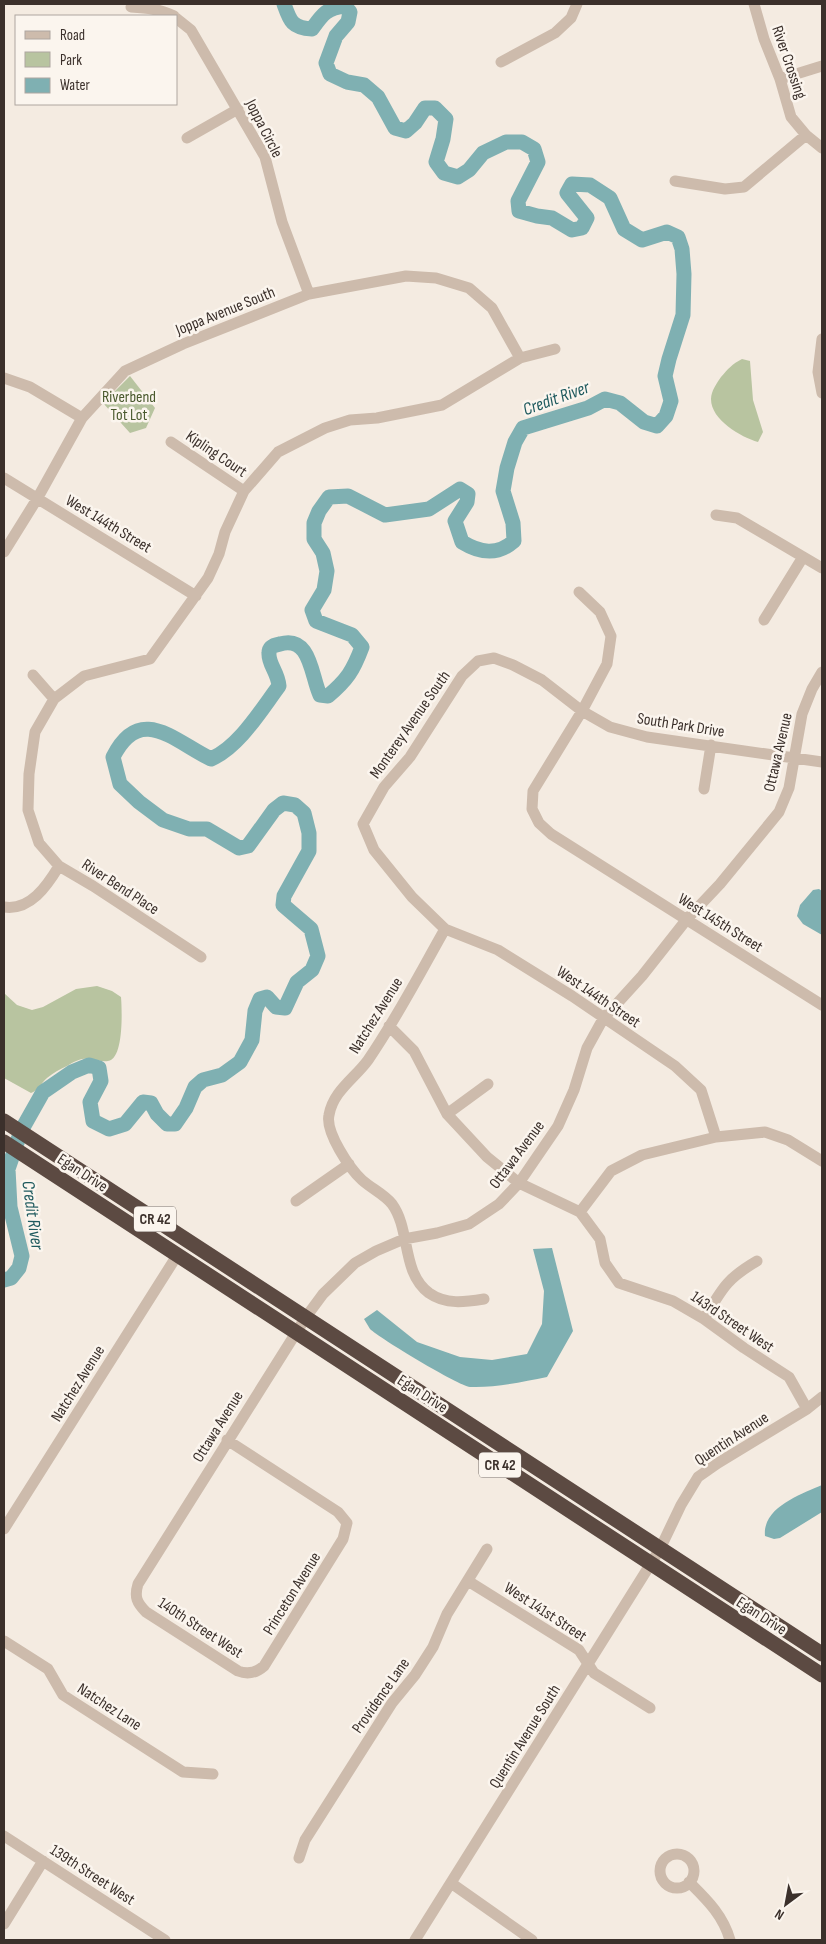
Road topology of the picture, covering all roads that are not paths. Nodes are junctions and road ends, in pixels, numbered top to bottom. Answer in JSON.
{"nodes":[{"id":1,"x":577,"y":4,"type":"edge"},
{"id":2,"x":754,"y":4,"type":"edge"},
{"id":3,"x":131,"y":7,"type":"dead end"},
{"id":4,"x":171,"y":15,"type":"edge"},
{"id":5,"x":178,"y":19,"type":"edge"},
{"id":6,"x":501,"y":62,"type":"dead end"},
{"id":7,"x":822,"y":66,"type":"edge"},
{"id":8,"x":780,"y":79,"type":"junction"},
{"id":9,"x":238,"y":109,"type":"junction"},
{"id":10,"x":806,"y":135,"type":"junction"},
{"id":11,"x":187,"y":138,"type":"dead end"},
{"id":12,"x":822,"y":148,"type":"edge"},
{"id":13,"x":675,"y":181,"type":"dead end"},
{"id":14,"x":309,"y":294,"type":"junction"},
{"id":15,"x":822,"y":340,"type":"edge"},
{"id":16,"x":555,"y":348,"type":"dead end"},
{"id":17,"x":520,"y":358,"type":"junction"},
{"id":18,"x":4,"y":378,"type":"edge"},
{"id":19,"x":822,"y":393,"type":"edge"},
{"id":20,"x":82,"y":418,"type":"junction"},
{"id":21,"x":171,"y":442,"type":"dead end"},
{"id":22,"x":4,"y":478,"type":"edge"},
{"id":23,"x":244,"y":491,"type":"junction"},
{"id":24,"x":38,"y":499,"type":"junction"},
{"id":25,"x":716,"y":515,"type":"dead end"},
{"id":26,"x":4,"y":552,"type":"edge"},
{"id":27,"x":803,"y":557,"type":"junction"},
{"id":28,"x":822,"y":568,"type":"edge"},
{"id":29,"x":580,"y":592,"type":"dead end"},
{"id":30,"x":196,"y":596,"type":"junction"},
{"id":31,"x":764,"y":620,"type":"dead end"},
{"id":32,"x":494,"y":658,"type":"joint"},
{"id":33,"x":822,"y":672,"type":"edge"},
{"id":34,"x":33,"y":675,"type":"dead end"},
{"id":35,"x":54,"y":699,"type":"junction"},
{"id":36,"x":582,"y":711,"type":"junction"},
{"id":37,"x":711,"y":745,"type":"junction"},
{"id":38,"x":794,"y":758,"type":"junction"},
{"id":39,"x":822,"y":762,"type":"edge"},
{"id":40,"x":704,"y":789,"type":"dead end"},
{"id":41,"x":363,"y":824,"type":"joint"},
{"id":42,"x":59,"y":866,"type":"junction"},
{"id":43,"x":4,"y":907,"type":"edge"},
{"id":44,"x":687,"y":919,"type":"junction"},
{"id":45,"x":445,"y":929,"type":"junction"},
{"id":46,"x":201,"y":957,"type":"dead end"},
{"id":47,"x":822,"y":1005,"type":"edge"},
{"id":48,"x":604,"y":1019,"type":"junction"},
{"id":49,"x":389,"y":1026,"type":"junction"},
{"id":50,"x":488,"y":1084,"type":"dead end"},
{"id":51,"x":447,"y":1114,"type":"junction"},
{"id":52,"x":4,"y":1121,"type":"edge"},
{"id":53,"x":716,"y":1137,"type":"junction"},
{"id":54,"x":4,"y":1142,"type":"edge"},
{"id":55,"x":822,"y":1161,"type":"edge"},
{"id":56,"x":349,"y":1164,"type":"junction"},
{"id":57,"x":519,"y":1183,"type":"junction"},
{"id":58,"x":296,"y":1201,"type":"dead end"},
{"id":59,"x":580,"y":1212,"type":"junction"},
{"id":60,"x":404,"y":1239,"type":"junction"},
{"id":61,"x":178,"y":1254,"type":"junction"},
{"id":62,"x":757,"y":1261,"type":"dead end"},
{"id":63,"x":484,"y":1299,"type":"dead end"},
{"id":64,"x":306,"y":1317,"type":"junction"},
{"id":65,"x":704,"y":1319,"type":"junction"},
{"id":66,"x":297,"y":1332,"type":"junction"},
{"id":67,"x":822,"y":1397,"type":"edge"},
{"id":68,"x":807,"y":1409,"type":"junction"},
{"id":69,"x":227,"y":1440,"type":"junction"},
{"id":70,"x":4,"y":1530,"type":"edge"},
{"id":71,"x":660,"y":1548,"type":"junction"},
{"id":72,"x":487,"y":1549,"type":"dead end"},
{"id":73,"x":650,"y":1563,"type":"junction"},
{"id":74,"x":468,"y":1580,"type":"junction"},
{"id":75,"x":136,"y":1601,"type":"joint"},
{"id":76,"x":4,"y":1641,"type":"edge"},
{"id":77,"x":822,"y":1654,"type":"edge"},
{"id":78,"x":588,"y":1664,"type":"junction"},
{"id":79,"x":252,"y":1673,"type":"joint"},
{"id":80,"x":822,"y":1675,"type":"edge"},
{"id":81,"x":650,"y":1708,"type":"dead end"},
{"id":82,"x":213,"y":1774,"type":"dead end"},
{"id":83,"x":4,"y":1836,"type":"edge"},
{"id":84,"x":299,"y":1858,"type":"dead end"},
{"id":85,"x":43,"y":1862,"type":"junction"},
{"id":86,"x":690,"y":1882,"type":"dead end"},
{"id":87,"x":451,"y":1883,"type":"junction"},
{"id":88,"x":4,"y":1924,"type":"edge"},
{"id":89,"x":165,"y":1940,"type":"edge"},
{"id":90,"x":415,"y":1940,"type":"edge"},
{"id":91,"x":532,"y":1940,"type":"edge"},
{"id":92,"x":730,"y":1940,"type":"edge"}],
"edges":[{"from":1,"to":6,"type":"street"},
{"from":2,"to":8,"type":"street","name":"River Crossing"},
{"from":3,"to":4,"type":"street","name":"Joppa Circle"},
{"from":5,"to":9,"type":"street","name":"Joppa Circle"},
{"from":7,"to":8,"type":"street"},
{"from":8,"to":10,"type":"street","name":"River Crossing"},
{"from":9,"to":11,"type":"street"},
{"from":9,"to":14,"type":"street","name":"Joppa Circle"},
{"from":10,"to":12,"type":"street","name":"River Crossing"},
{"from":10,"to":13,"type":"street"},
{"from":14,"to":17,"type":"street","name":"Joppa Avenue South"},
{"from":14,"to":20,"type":"street","name":"Joppa Avenue South"},
{"from":15,"to":19,"type":"street"},
{"from":16,"to":17,"type":"street"},
{"from":17,"to":23,"type":"street"},
{"from":18,"to":20,"type":"street"},
{"from":20,"to":24,"type":"street","name":"Joppa Avenue South"},
{"from":21,"to":23,"type":"street","name":"Kipling Court"},
{"from":22,"to":24,"type":"street","name":"West 144th Street"},
{"from":23,"to":30,"type":"street"},
{"from":24,"to":26,"type":"street","name":"Joppa Avenue South"},
{"from":24,"to":30,"type":"street","name":"West 144th Street"},
{"from":25,"to":27,"type":"street"},
{"from":27,"to":28,"type":"street"},
{"from":27,"to":31,"type":"street"},
{"from":29,"to":36,"type":"street"},
{"from":30,"to":35,"type":"street"},
{"from":32,"to":36,"type":"street","name":"South Park Drive"},
{"from":32,"to":41,"type":"street","name":"Monterey Avenue South"},
{"from":33,"to":38,"type":"street","name":"Ottawa Avenue"},
{"from":34,"to":35,"type":"street"},
{"from":35,"to":42,"type":"street"},
{"from":36,"to":37,"type":"street","name":"South Park Drive"},
{"from":36,"to":44,"type":"street","name":"West 145th Street"},
{"from":37,"to":38,"type":"street","name":"South Park Drive"},
{"from":37,"to":40,"type":"street"},
{"from":38,"to":39,"type":"street","name":"South Park Drive"},
{"from":38,"to":44,"type":"street","name":"Ottawa Avenue"},
{"from":41,"to":45,"type":"street","name":"West 144th Street"},
{"from":42,"to":43,"type":"street","name":"River Bend Place"},
{"from":42,"to":46,"type":"street","name":"River Bend Place"},
{"from":44,"to":47,"type":"street","name":"West 145th Street"},
{"from":44,"to":48,"type":"street","name":"Ottawa Avenue"},
{"from":45,"to":48,"type":"street","name":"West 144th Street"},
{"from":45,"to":49,"type":"street","name":"Natchez Avenue"},
{"from":48,"to":53,"type":"street","name":"West 144th Street"},
{"from":48,"to":57,"type":"street","name":"Ottawa Avenue"},
{"from":49,"to":51,"type":"street","name":"143rd Street West"},
{"from":49,"to":56,"type":"street","name":"Natchez Avenue"},
{"from":50,"to":51,"type":"street"},
{"from":51,"to":57,"type":"street","name":"143rd Street West"},
{"from":52,"to":64,"type":"highway","name":"Egan Drive","number":"CR 42"},
{"from":53,"to":55,"type":"street"},
{"from":53,"to":59,"type":"street"},
{"from":54,"to":61,"type":"highway","name":"Egan Drive","number":"CR 42"},
{"from":56,"to":58,"type":"street"},
{"from":56,"to":60,"type":"street"},
{"from":57,"to":59,"type":"street","name":"143rd Street West"},
{"from":57,"to":60,"type":"street","name":"Ottawa Avenue"},
{"from":59,"to":65,"type":"street","name":"143rd Street West"},
{"from":60,"to":63,"type":"street"},
{"from":60,"to":64,"type":"street","name":"Ottawa Avenue"},
{"from":61,"to":66,"type":"highway","name":"Egan Drive","number":"CR 42"},
{"from":61,"to":70,"type":"street","name":"Natchez Avenue"},
{"from":62,"to":65,"type":"street"},
{"from":64,"to":66,"type":"street","name":"Ottawa Avenue"},
{"from":64,"to":71,"type":"highway","name":"Egan Drive","number":"CR 42"},
{"from":65,"to":68,"type":"street","name":"143rd Street West"},
{"from":66,"to":69,"type":"street","name":"Ottawa Avenue"},
{"from":66,"to":73,"type":"highway","name":"Egan Drive","number":"CR 42"},
{"from":67,"to":68,"type":"street","name":"Quentin Avenue"},
{"from":68,"to":71,"type":"street","name":"Quentin Avenue"},
{"from":69,"to":75,"type":"street","name":"Ottawa Avenue"},
{"from":69,"to":79,"type":"street","name":"Princeton Avenue"},
{"from":71,"to":73,"type":"street","name":"Quentin Avenue South"},
{"from":71,"to":77,"type":"highway","name":"Egan Drive","number":"CR 42"},
{"from":72,"to":74,"type":"street","name":"Providence Lane"},
{"from":73,"to":78,"type":"street","name":"Quentin Avenue South"},
{"from":73,"to":80,"type":"highway","name":"Egan Drive","number":"CR 42"},
{"from":74,"to":78,"type":"street","name":"West 141st Street"},
{"from":74,"to":84,"type":"street","name":"Providence Lane"},
{"from":75,"to":79,"type":"street","name":"140th Street West"},
{"from":76,"to":82,"type":"street","name":"Natchez Lane"},
{"from":78,"to":81,"type":"street","name":"West 141st Street"},
{"from":78,"to":87,"type":"street","name":"Quentin Avenue South"},
{"from":83,"to":85,"type":"street","name":"139th Street West"},
{"from":85,"to":88,"type":"street"},
{"from":85,"to":89,"type":"street","name":"139th Street West"},
{"from":86,"to":92,"type":"street"},
{"from":87,"to":90,"type":"street","name":"Quentin Avenue South"},
{"from":87,"to":91,"type":"street"}]}
